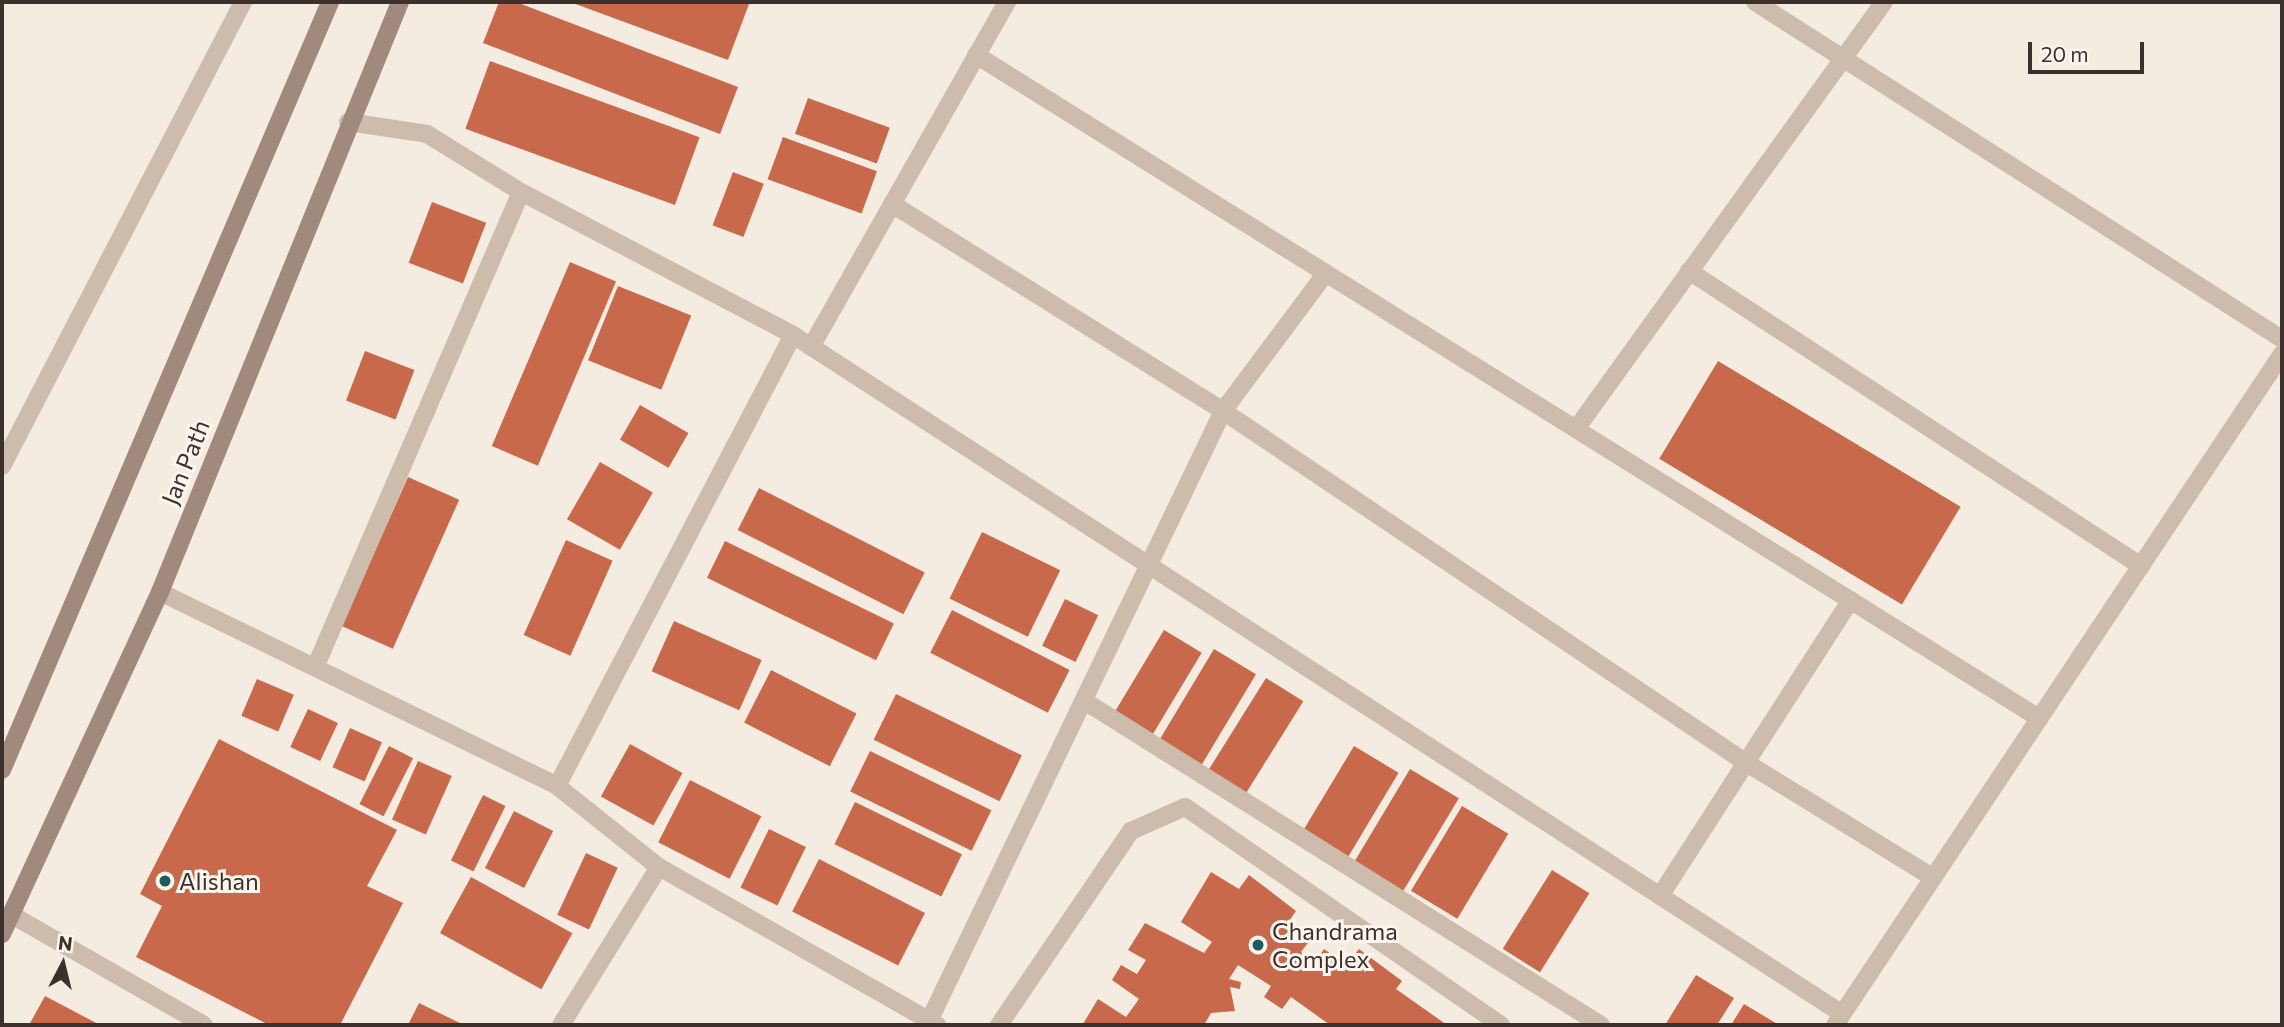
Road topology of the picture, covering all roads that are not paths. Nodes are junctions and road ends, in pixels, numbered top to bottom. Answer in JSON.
{"nodes":[{"id":1,"x":243,"y":2,"type":"edge"},
{"id":2,"x":330,"y":2,"type":"edge"},
{"id":3,"x":400,"y":2,"type":"edge"},
{"id":4,"x":1007,"y":2,"type":"edge"},
{"id":5,"x":1755,"y":2,"type":"edge"},
{"id":6,"x":1884,"y":2,"type":"edge"},
{"id":7,"x":976,"y":55,"type":"junction"},
{"id":8,"x":1847,"y":59,"type":"junction"},
{"id":9,"x":348,"y":122,"type":"junction"},
{"id":10,"x":521,"y":192,"type":"junction"},
{"id":11,"x":892,"y":204,"type":"junction"},
{"id":12,"x":1689,"y":271,"type":"junction"},
{"id":13,"x":1326,"y":273,"type":"junction"},
{"id":14,"x":793,"y":335,"type":"junction"},
{"id":15,"x":2282,"y":339,"type":"edge"},
{"id":16,"x":811,"y":347,"type":"junction"},
{"id":17,"x":2279,"y":367,"type":"edge"},
{"id":18,"x":1223,"y":411,"type":"junction"},
{"id":19,"x":1576,"y":429,"type":"junction"},
{"id":20,"x":2,"y":466,"type":"edge"},
{"id":21,"x":2141,"y":566,"type":"junction"},
{"id":22,"x":1153,"y":568,"type":"junction"},
{"id":23,"x":160,"y":592,"type":"junction"},
{"id":24,"x":1851,"y":600,"type":"junction"},
{"id":25,"x":317,"y":663,"type":"junction"},
{"id":26,"x":1086,"y":702,"type":"junction"},
{"id":27,"x":2039,"y":718,"type":"junction"},
{"id":28,"x":1745,"y":762,"type":"junction"},
{"id":29,"x":2,"y":770,"type":"edge"},
{"id":30,"x":557,"y":786,"type":"junction"},
{"id":31,"x":659,"y":867,"type":"junction"},
{"id":32,"x":1932,"y":877,"type":"junction"},
{"id":33,"x":1660,"y":896,"type":"junction"},
{"id":34,"x":12,"y":915,"type":"junction"},
{"id":35,"x":2,"y":934,"type":"edge"},
{"id":36,"x":1838,"y":1019,"type":"edge"},
{"id":37,"x":933,"y":1023,"type":"edge"},
{"id":38,"x":204,"y":1025,"type":"edge"},
{"id":39,"x":561,"y":1025,"type":"edge"},
{"id":40,"x":999,"y":1025,"type":"edge"},
{"id":41,"x":1501,"y":1025,"type":"edge"},
{"id":42,"x":1601,"y":1025,"type":"edge"}],
"edges":[{"from":1,"to":20,"type":"street"},
{"from":2,"to":29,"type":"main road","name":"Jan Path"},
{"from":3,"to":9,"type":"main road","name":"Jan Path"},
{"from":4,"to":7,"type":"street"},
{"from":5,"to":8,"type":"street"},
{"from":6,"to":8,"type":"street"},
{"from":7,"to":11,"type":"street"},
{"from":7,"to":13,"type":"street"},
{"from":8,"to":12,"type":"street"},
{"from":8,"to":15,"type":"street"},
{"from":9,"to":10,"type":"street"},
{"from":9,"to":23,"type":"main road","name":"Jan Path"},
{"from":10,"to":14,"type":"street"},
{"from":10,"to":25,"type":"street"},
{"from":11,"to":16,"type":"street"},
{"from":11,"to":18,"type":"street"},
{"from":12,"to":19,"type":"street"},
{"from":12,"to":21,"type":"street"},
{"from":13,"to":18,"type":"street"},
{"from":13,"to":19,"type":"street"},
{"from":14,"to":16,"type":"street"},
{"from":14,"to":30,"type":"street"},
{"from":16,"to":22,"type":"street"},
{"from":17,"to":21,"type":"street"},
{"from":18,"to":22,"type":"street"},
{"from":18,"to":28,"type":"street"},
{"from":19,"to":24,"type":"street"},
{"from":21,"to":27,"type":"street"},
{"from":22,"to":26,"type":"street"},
{"from":22,"to":33,"type":"street"},
{"from":23,"to":25,"type":"street"},
{"from":23,"to":34,"type":"main road","name":"Jan Path"},
{"from":24,"to":27,"type":"street"},
{"from":24,"to":28,"type":"street"},
{"from":25,"to":30,"type":"street"},
{"from":26,"to":37,"type":"street"},
{"from":26,"to":42,"type":"street"},
{"from":27,"to":32,"type":"street"},
{"from":28,"to":32,"type":"street"},
{"from":28,"to":33,"type":"street"},
{"from":30,"to":31,"type":"street"},
{"from":31,"to":37,"type":"street"},
{"from":31,"to":39,"type":"street"},
{"from":32,"to":36,"type":"street"},
{"from":33,"to":36,"type":"street"},
{"from":34,"to":35,"type":"main road","name":"Jan Path"},
{"from":34,"to":38,"type":"street"},
{"from":40,"to":41,"type":"street"}]}
